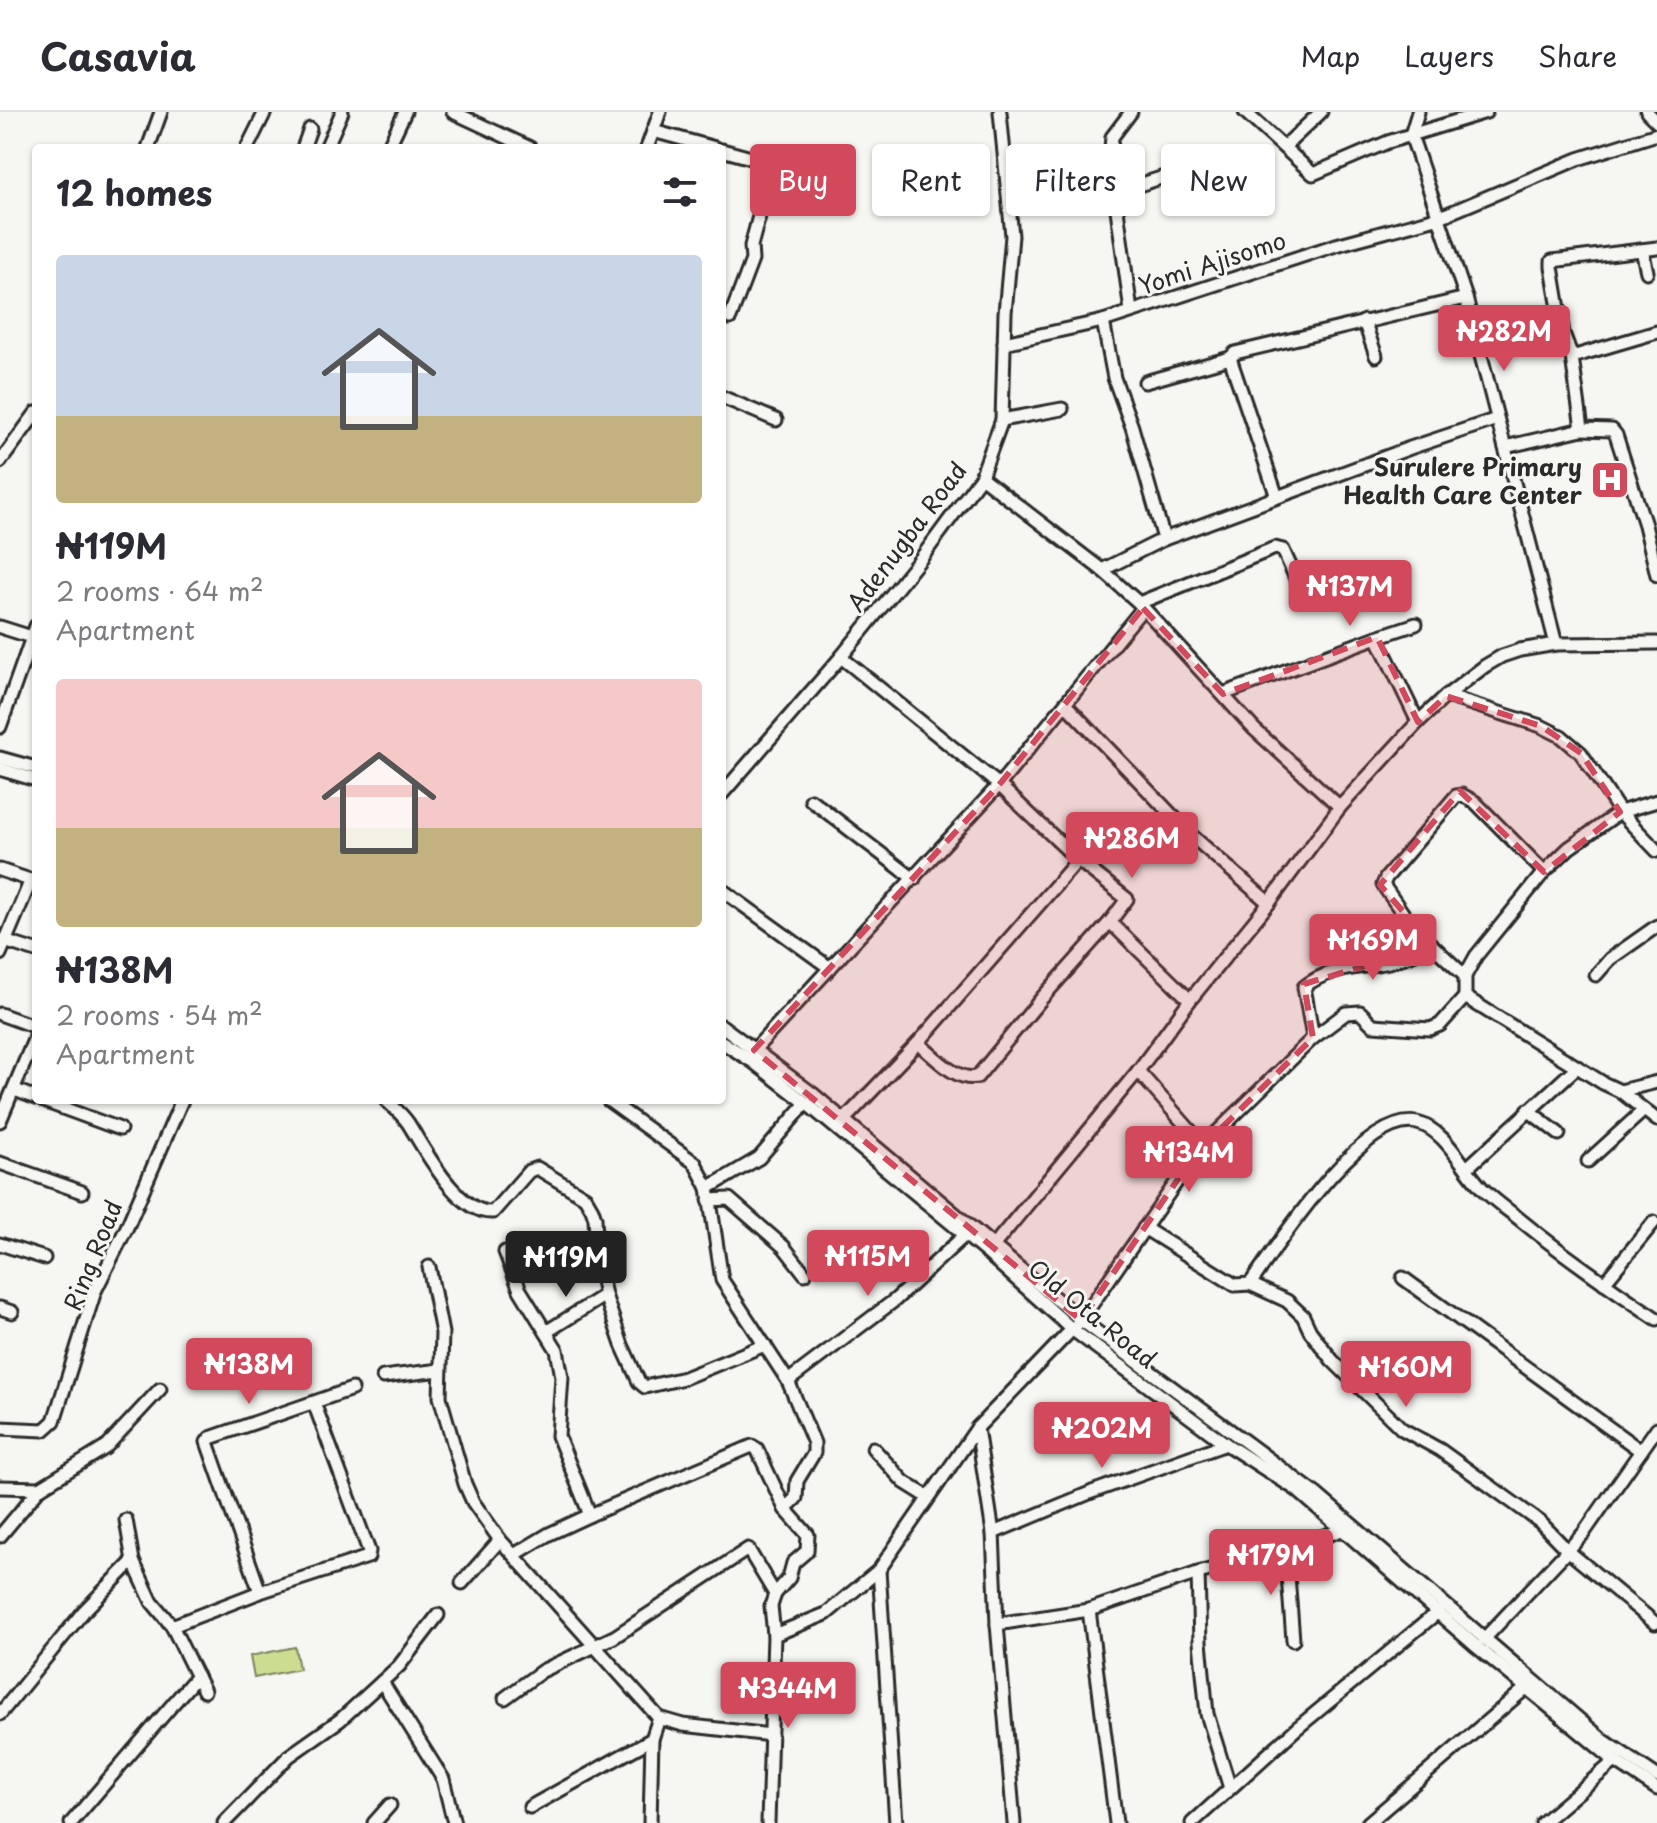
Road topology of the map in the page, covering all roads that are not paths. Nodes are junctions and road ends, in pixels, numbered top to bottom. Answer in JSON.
{"nodes":[{"id":1,"x":161,"y":112,"type":"edge"},
{"id":2,"x":265,"y":112,"type":"edge"},
{"id":3,"x":342,"y":112,"type":"edge"},
{"id":4,"x":405,"y":112,"type":"edge"},
{"id":5,"x":453,"y":112,"type":"edge"},
{"id":6,"x":660,"y":112,"type":"edge"},
{"id":7,"x":1000,"y":112,"type":"edge"},
{"id":8,"x":1131,"y":112,"type":"edge"},
{"id":9,"x":1245,"y":112,"type":"edge"},
{"id":10,"x":1321,"y":112,"type":"edge"},
{"id":11,"x":1418,"y":112,"type":"edge"},
{"id":12,"x":1486,"y":112,"type":"edge"},
{"id":13,"x":1647,"y":112,"type":"edge"},
{"id":14,"x":1657,"y":122,"type":"edge"},
{"id":15,"x":310,"y":129,"type":"dead end"},
{"id":16,"x":653,"y":131,"type":"junction"},
{"id":17,"x":1657,"y":134,"type":"edge"},
{"id":18,"x":1411,"y":135,"type":"junction"},
{"id":19,"x":149,"y":144,"type":"edge"},
{"id":20,"x":249,"y":144,"type":"edge"},
{"id":21,"x":304,"y":144,"type":"edge"},
{"id":22,"x":328,"y":144,"type":"edge"},
{"id":23,"x":390,"y":144,"type":"edge"},
{"id":24,"x":521,"y":144,"type":"edge"},
{"id":25,"x":648,"y":144,"type":"edge"},
{"id":26,"x":700,"y":144,"type":"edge"},
{"id":27,"x":1111,"y":144,"type":"edge"},
{"id":28,"x":1285,"y":146,"type":"junction"},
{"id":29,"x":726,"y":151,"type":"edge"},
{"id":30,"x":1117,"y":216,"type":"edge"},
{"id":31,"x":1440,"y":217,"type":"junction"},
{"id":32,"x":1657,"y":248,"type":"edge"},
{"id":33,"x":1642,"y":250,"type":"junction"},
{"id":34,"x":1647,"y":272,"type":"dead end"},
{"id":35,"x":1466,"y":298,"type":"junction"},
{"id":36,"x":1131,"y":311,"type":"junction"},
{"id":37,"x":730,"y":318,"type":"dead end"},
{"id":38,"x":1103,"y":321,"type":"junction"},
{"id":39,"x":1364,"y":321,"type":"junction"},
{"id":40,"x":1657,"y":332,"type":"edge"},
{"id":41,"x":1004,"y":343,"type":"junction"},
{"id":42,"x":1376,"y":356,"type":"dead end"},
{"id":43,"x":1572,"y":357,"type":"junction"},
{"id":44,"x":1230,"y":358,"type":"junction"},
{"id":45,"x":1145,"y":382,"type":"dead end"},
{"id":46,"x":726,"y":399,"type":"edge"},
{"id":47,"x":1062,"y":409,"type":"dead end"},
{"id":48,"x":32,"y":418,"type":"edge"},
{"id":49,"x":1497,"y":419,"type":"junction"},
{"id":50,"x":776,"y":420,"type":"dead end"},
{"id":51,"x":1002,"y":420,"type":"junction"},
{"id":52,"x":1582,"y":429,"type":"junction"},
{"id":53,"x":1505,"y":447,"type":"junction"},
{"id":54,"x":0,"y":462,"type":"edge"},
{"id":55,"x":981,"y":477,"type":"junction"},
{"id":56,"x":1277,"y":497,"type":"junction"},
{"id":57,"x":1164,"y":539,"type":"junction"},
{"id":58,"x":1102,"y":570,"type":"junction"},
{"id":59,"x":1657,"y":575,"type":"edge"},
{"id":60,"x":1298,"y":583,"type":"dead end"},
{"id":61,"x":1141,"y":606,"type":"junction"},
{"id":62,"x":1416,"y":624,"type":"dead end"},
{"id":63,"x":0,"y":627,"type":"edge"},
{"id":64,"x":32,"y":633,"type":"edge"},
{"id":65,"x":1377,"y":637,"type":"junction"},
{"id":66,"x":32,"y":642,"type":"edge"},
{"id":67,"x":1657,"y":643,"type":"edge"},
{"id":68,"x":1556,"y":644,"type":"junction"},
{"id":69,"x":841,"y":657,"type":"junction"},
{"id":70,"x":1223,"y":694,"type":"junction"},
{"id":71,"x":1446,"y":696,"type":"junction"},
{"id":72,"x":1066,"y":705,"type":"junction"},
{"id":73,"x":1418,"y":722,"type":"junction"},
{"id":74,"x":0,"y":727,"type":"edge"},
{"id":75,"x":0,"y":758,"type":"edge"},
{"id":76,"x":32,"y":767,"type":"edge"},
{"id":77,"x":0,"y":769,"type":"edge"},
{"id":78,"x":32,"y":779,"type":"edge"},
{"id":79,"x":999,"y":785,"type":"junction"},
{"id":80,"x":726,"y":789,"type":"edge"},
{"id":81,"x":811,"y":800,"type":"dead end"},
{"id":82,"x":1657,"y":801,"type":"edge"},
{"id":83,"x":1340,"y":807,"type":"junction"},
{"id":84,"x":1620,"y":812,"type":"junction"},
{"id":85,"x":1657,"y":851,"type":"edge"},
{"id":86,"x":1078,"y":860,"type":"junction"},
{"id":87,"x":0,"y":870,"type":"edge"},
{"id":88,"x":1544,"y":872,"type":"junction"},
{"id":89,"x":914,"y":879,"type":"junction"},
{"id":90,"x":32,"y":880,"type":"edge"},
{"id":91,"x":32,"y":885,"type":"edge"},
{"id":92,"x":726,"y":893,"type":"edge"},
{"id":93,"x":1269,"y":903,"type":"junction"},
{"id":94,"x":1110,"y":922,"type":"junction"},
{"id":95,"x":1657,"y":926,"type":"edge"},
{"id":96,"x":3,"y":940,"type":"edge"},
{"id":97,"x":1433,"y":946,"type":"junction"},
{"id":98,"x":32,"y":950,"type":"edge"},
{"id":99,"x":0,"y":954,"type":"edge"},
{"id":100,"x":830,"y":968,"type":"junction"},
{"id":101,"x":1596,"y":975,"type":"dead end"},
{"id":102,"x":1465,"y":976,"type":"junction"},
{"id":103,"x":1465,"y":997,"type":"junction"},
{"id":104,"x":1190,"y":1000,"type":"junction"},
{"id":105,"x":0,"y":1014,"type":"edge"},
{"id":106,"x":32,"y":1026,"type":"edge"},
{"id":107,"x":726,"y":1029,"type":"edge"},
{"id":108,"x":1313,"y":1038,"type":"junction"},
{"id":109,"x":918,"y":1043,"type":"junction"},
{"id":110,"x":32,"y":1045,"type":"edge"},
{"id":111,"x":726,"y":1045,"type":"edge"},
{"id":112,"x":754,"y":1050,"type":"junction"},
{"id":113,"x":1577,"y":1067,"type":"junction"},
{"id":114,"x":1138,"y":1071,"type":"junction"},
{"id":115,"x":1657,"y":1082,"type":"edge"},
{"id":116,"x":15,"y":1090,"type":"junction"},
{"id":117,"x":1620,"y":1091,"type":"junction"},
{"id":118,"x":32,"y":1096,"type":"edge"},
{"id":119,"x":810,"y":1098,"type":"junction"},
{"id":120,"x":52,"y":1104,"type":"edge"},
{"id":121,"x":180,"y":1104,"type":"edge"},
{"id":122,"x":390,"y":1104,"type":"edge"},
{"id":123,"x":614,"y":1104,"type":"edge"},
{"id":124,"x":1528,"y":1110,"type":"junction"},
{"id":125,"x":1643,"y":1111,"type":"junction"},
{"id":126,"x":844,"y":1120,"type":"junction"},
{"id":127,"x":1657,"y":1120,"type":"edge"},
{"id":128,"x":0,"y":1121,"type":"edge"},
{"id":129,"x":120,"y":1129,"type":"dead end"},
{"id":130,"x":1559,"y":1134,"type":"dead end"},
{"id":131,"x":1196,"y":1153,"type":"junction"},
{"id":132,"x":1588,"y":1161,"type":"dead end"},
{"id":133,"x":0,"y":1163,"type":"edge"},
{"id":134,"x":1468,"y":1167,"type":"junction"},
{"id":135,"x":82,"y":1192,"type":"dead end"},
{"id":136,"x":709,"y":1194,"type":"junction"},
{"id":137,"x":1654,"y":1222,"type":"dead end"},
{"id":138,"x":1144,"y":1228,"type":"junction"},
{"id":139,"x":965,"y":1235,"type":"junction"},
{"id":140,"x":0,"y":1244,"type":"edge"},
{"id":141,"x":994,"y":1245,"type":"junction"},
{"id":142,"x":505,"y":1252,"type":"dead end"},
{"id":143,"x":44,"y":1258,"type":"dead end"},
{"id":144,"x":429,"y":1267,"type":"dead end"},
{"id":145,"x":805,"y":1274,"type":"dead end"},
{"id":146,"x":1403,"y":1278,"type":"dead end"},
{"id":147,"x":1604,"y":1283,"type":"junction"},
{"id":148,"x":1250,"y":1284,"type":"junction"},
{"id":149,"x":605,"y":1295,"type":"junction"},
{"id":150,"x":0,"y":1308,"type":"edge"},
{"id":151,"x":12,"y":1312,"type":"dead end"},
{"id":152,"x":1657,"y":1319,"type":"edge"},
{"id":153,"x":1081,"y":1320,"type":"junction"},
{"id":154,"x":1073,"y":1330,"type":"junction"},
{"id":155,"x":546,"y":1332,"type":"junction"},
{"id":156,"x":765,"y":1345,"type":"junction"},
{"id":157,"x":440,"y":1370,"type":"junction"},
{"id":158,"x":383,"y":1377,"type":"dead end"},
{"id":159,"x":788,"y":1381,"type":"junction"},
{"id":160,"x":160,"y":1389,"type":"dead end"},
{"id":161,"x":352,"y":1389,"type":"dead end"},
{"id":162,"x":314,"y":1403,"type":"junction"},
{"id":163,"x":0,"y":1428,"type":"edge"},
{"id":164,"x":977,"y":1428,"type":"junction"},
{"id":165,"x":1657,"y":1428,"type":"edge"},
{"id":166,"x":1226,"y":1444,"type":"junction"},
{"id":167,"x":873,"y":1448,"type":"dead end"},
{"id":168,"x":1641,"y":1451,"type":"junction"},
{"id":169,"x":0,"y":1487,"type":"edge"},
{"id":170,"x":40,"y":1488,"type":"junction"},
{"id":171,"x":928,"y":1497,"type":"junction"},
{"id":172,"x":785,"y":1509,"type":"junction"},
{"id":173,"x":590,"y":1515,"type":"junction"},
{"id":174,"x":126,"y":1520,"type":"dead end"},
{"id":175,"x":1344,"y":1529,"type":"junction"},
{"id":176,"x":993,"y":1533,"type":"junction"},
{"id":177,"x":0,"y":1536,"type":"edge"},
{"id":178,"x":500,"y":1540,"type":"junction"},
{"id":179,"x":1286,"y":1550,"type":"junction"},
{"id":180,"x":1568,"y":1551,"type":"junction"},
{"id":181,"x":514,"y":1555,"type":"junction"},
{"id":182,"x":133,"y":1561,"type":"junction"},
{"id":183,"x":879,"y":1570,"type":"junction"},
{"id":184,"x":1198,"y":1573,"type":"junction"},
{"id":185,"x":462,"y":1583,"type":"dead end"},
{"id":186,"x":260,"y":1592,"type":"junction"},
{"id":187,"x":775,"y":1594,"type":"junction"},
{"id":188,"x":1089,"y":1610,"type":"junction"},
{"id":189,"x":1438,"y":1612,"type":"junction"},
{"id":190,"x":438,"y":1615,"type":"dead end"},
{"id":191,"x":1655,"y":1623,"type":"dead end"},
{"id":192,"x":997,"y":1624,"type":"junction"},
{"id":193,"x":172,"y":1626,"type":"junction"},
{"id":194,"x":774,"y":1635,"type":"junction"},
{"id":195,"x":1484,"y":1639,"type":"junction"},
{"id":196,"x":1293,"y":1640,"type":"dead end"},
{"id":197,"x":594,"y":1646,"type":"junction"},
{"id":198,"x":197,"y":1676,"type":"junction"},
{"id":199,"x":382,"y":1682,"type":"junction"},
{"id":200,"x":1526,"y":1688,"type":"junction"},
{"id":201,"x":204,"y":1691,"type":"dead end"},
{"id":202,"x":505,"y":1698,"type":"dead end"},
{"id":203,"x":0,"y":1714,"type":"edge"},
{"id":204,"x":659,"y":1718,"type":"junction"},
{"id":205,"x":771,"y":1735,"type":"junction"},
{"id":206,"x":652,"y":1739,"type":"junction"},
{"id":207,"x":1615,"y":1761,"type":"junction"},
{"id":208,"x":1657,"y":1776,"type":"edge"},
{"id":209,"x":1230,"y":1788,"type":"junction"},
{"id":210,"x":1657,"y":1789,"type":"edge"},
{"id":211,"x":390,"y":1805,"type":"dead end"},
{"id":212,"x":530,"y":1807,"type":"dead end"},
{"id":213,"x":71,"y":1823,"type":"edge"},
{"id":214,"x":224,"y":1823,"type":"edge"},
{"id":215,"x":374,"y":1823,"type":"edge"},
{"id":216,"x":454,"y":1823,"type":"edge"},
{"id":217,"x":650,"y":1823,"type":"edge"},
{"id":218,"x":768,"y":1823,"type":"edge"},
{"id":219,"x":896,"y":1823,"type":"edge"},
{"id":220,"x":1014,"y":1823,"type":"edge"},
{"id":221,"x":1116,"y":1823,"type":"edge"},
{"id":222,"x":1192,"y":1823,"type":"edge"},
{"id":223,"x":1368,"y":1823,"type":"edge"},
{"id":224,"x":1542,"y":1823,"type":"edge"}],
"edges":[{"from":1,"to":19,"type":"street"},
{"from":2,"to":20,"type":"street"},
{"from":3,"to":22,"type":"street"},
{"from":4,"to":23,"type":"street"},
{"from":5,"to":24,"type":"street"},
{"from":6,"to":16,"type":"street"},
{"from":7,"to":41,"type":"street","name":"Adenugba Road"},
{"from":8,"to":27,"type":"street"},
{"from":9,"to":28,"type":"street"},
{"from":10,"to":28,"type":"street"},
{"from":11,"to":18,"type":"street"},
{"from":12,"to":18,"type":"street"},
{"from":13,"to":14,"type":"street"},
{"from":15,"to":21,"type":"street"},
{"from":16,"to":25,"type":"street"},
{"from":16,"to":26,"type":"street"},
{"from":17,"to":31,"type":"street","name":"Yomi Ajisomo"},
{"from":18,"to":28,"type":"street"},
{"from":18,"to":31,"type":"street"},
{"from":29,"to":37,"type":"street"},
{"from":30,"to":36,"type":"street"},
{"from":31,"to":35,"type":"street"},
{"from":31,"to":36,"type":"street","name":"Yomi Ajisomo"},
{"from":32,"to":33,"type":"street"},
{"from":33,"to":34,"type":"street"},
{"from":33,"to":43,"type":"street"},
{"from":35,"to":39,"type":"street"},
{"from":35,"to":49,"type":"street"},
{"from":36,"to":38,"type":"street","name":"Yomi Ajisomo"},
{"from":38,"to":41,"type":"street","name":"Yomi Ajisomo"},
{"from":38,"to":57,"type":"street"},
{"from":39,"to":42,"type":"street"},
{"from":39,"to":44,"type":"street"},
{"from":40,"to":43,"type":"street"},
{"from":41,"to":51,"type":"street","name":"Adenugba Road"},
{"from":43,"to":52,"type":"street"},
{"from":44,"to":45,"type":"street"},
{"from":44,"to":56,"type":"street"},
{"from":46,"to":50,"type":"street"},
{"from":47,"to":51,"type":"street"},
{"from":48,"to":54,"type":"street"},
{"from":49,"to":53,"type":"street"},
{"from":49,"to":56,"type":"street"},
{"from":51,"to":55,"type":"street","name":"Adenugba Road"},
{"from":52,"to":53,"type":"street"},
{"from":52,"to":59,"type":"street"},
{"from":53,"to":68,"type":"street"},
{"from":55,"to":58,"type":"street"},
{"from":55,"to":69,"type":"street","name":"Adenugba Road"},
{"from":56,"to":57,"type":"street"},
{"from":57,"to":58,"type":"street"},
{"from":58,"to":61,"type":"street"},
{"from":60,"to":61,"type":"street"},
{"from":61,"to":70,"type":"street"},
{"from":61,"to":72,"type":"street"},
{"from":62,"to":65,"type":"street"},
{"from":63,"to":64,"type":"street"},
{"from":65,"to":70,"type":"street"},
{"from":65,"to":73,"type":"street"},
{"from":66,"to":74,"type":"street"},
{"from":67,"to":68,"type":"street"},
{"from":68,"to":71,"type":"street"},
{"from":69,"to":79,"type":"street"},
{"from":69,"to":80,"type":"street","name":"Adenugba Road"},
{"from":70,"to":83,"type":"street"},
{"from":71,"to":73,"type":"street"},
{"from":71,"to":84,"type":"street"},
{"from":72,"to":79,"type":"street"},
{"from":72,"to":93,"type":"street"},
{"from":73,"to":83,"type":"street"},
{"from":75,"to":76,"type":"street"},
{"from":77,"to":78,"type":"street"},
{"from":79,"to":86,"type":"street"},
{"from":79,"to":89,"type":"street"},
{"from":81,"to":89,"type":"street"},
{"from":82,"to":84,"type":"street"},
{"from":83,"to":93,"type":"street"},
{"from":84,"to":85,"type":"street"},
{"from":84,"to":88,"type":"street"},
{"from":86,"to":94,"type":"street"},
{"from":86,"to":109,"type":"street"},
{"from":87,"to":90,"type":"street"},
{"from":88,"to":97,"type":"street"},
{"from":88,"to":102,"type":"street"},
{"from":89,"to":100,"type":"street"},
{"from":91,"to":96,"type":"street"},
{"from":92,"to":100,"type":"street"},
{"from":93,"to":104,"type":"street"},
{"from":94,"to":104,"type":"street"},
{"from":94,"to":109,"type":"street"},
{"from":95,"to":101,"type":"street"},
{"from":96,"to":98,"type":"street"},
{"from":96,"to":99,"type":"street"},
{"from":97,"to":102,"type":"street"},
{"from":97,"to":108,"type":"street"},
{"from":100,"to":112,"type":"street"},
{"from":102,"to":103,"type":"street"},
{"from":103,"to":108,"type":"street"},
{"from":103,"to":113,"type":"street"},
{"from":104,"to":114,"type":"street"},
{"from":105,"to":106,"type":"street"},
{"from":107,"to":112,"type":"street"},
{"from":108,"to":131,"type":"street"},
{"from":109,"to":126,"type":"street"},
{"from":110,"to":116,"type":"street"},
{"from":111,"to":119,"type":"street"},
{"from":112,"to":119,"type":"street"},
{"from":113,"to":117,"type":"street"},
{"from":113,"to":124,"type":"street"},
{"from":114,"to":131,"type":"street"},
{"from":114,"to":141,"type":"street"},
{"from":115,"to":117,"type":"street"},
{"from":116,"to":118,"type":"street"},
{"from":116,"to":128,"type":"street"},
{"from":117,"to":125,"type":"street"},
{"from":119,"to":126,"type":"street","name":"Old Ota Road"},
{"from":119,"to":136,"type":"street"},
{"from":119,"to":139,"type":"street","name":"Old Ota Road"},
{"from":120,"to":129,"type":"street"},
{"from":121,"to":163,"type":"street","name":"Ring Road"},
{"from":122,"to":149,"type":"street"},
{"from":123,"to":136,"type":"street"},
{"from":124,"to":130,"type":"street"},
{"from":124,"to":134,"type":"street"},
{"from":125,"to":127,"type":"street"},
{"from":125,"to":132,"type":"street"},
{"from":126,"to":141,"type":"street","name":"Old Ota Road"},
{"from":131,"to":138,"type":"street"},
{"from":133,"to":135,"type":"street"},
{"from":134,"to":147,"type":"street"},
{"from":134,"to":148,"type":"street"},
{"from":136,"to":145,"type":"street"},
{"from":136,"to":156,"type":"street"},
{"from":137,"to":147,"type":"street"},
{"from":138,"to":148,"type":"street"},
{"from":138,"to":153,"type":"street"},
{"from":139,"to":154,"type":"street","name":"Old Ota Road"},
{"from":139,"to":159,"type":"street"},
{"from":140,"to":143,"type":"street"},
{"from":141,"to":153,"type":"street","name":"Old Ota Road"},
{"from":142,"to":155,"type":"street"},
{"from":144,"to":157,"type":"street"},
{"from":146,"to":168,"type":"street"},
{"from":147,"to":152,"type":"street"},
{"from":148,"to":180,"type":"street"},
{"from":149,"to":155,"type":"street"},
{"from":149,"to":156,"type":"street"},
{"from":150,"to":151,"type":"street"},
{"from":153,"to":154,"type":"street"},
{"from":153,"to":195,"type":"street","name":"Old Ota Road"},
{"from":154,"to":164,"type":"street"},
{"from":154,"to":166,"type":"street","name":"Old Ota Road"},
{"from":155,"to":173,"type":"street"},
{"from":156,"to":159,"type":"street"},
{"from":157,"to":158,"type":"street"},
{"from":157,"to":178,"type":"street"},
{"from":159,"to":172,"type":"street"},
{"from":160,"to":170,"type":"street"},
{"from":161,"to":162,"type":"street"},
{"from":162,"to":186,"type":"street"},
{"from":162,"to":186,"type":"street"},
{"from":164,"to":171,"type":"street"},
{"from":164,"to":176,"type":"street"},
{"from":165,"to":168,"type":"street"},
{"from":166,"to":175,"type":"street","name":"Old Ota Road"},
{"from":166,"to":176,"type":"street"},
{"from":167,"to":171,"type":"street"},
{"from":168,"to":180,"type":"street"},
{"from":169,"to":170,"type":"street"},
{"from":170,"to":177,"type":"street"},
{"from":171,"to":183,"type":"street"},
{"from":172,"to":173,"type":"street"},
{"from":172,"to":187,"type":"street"},
{"from":173,"to":181,"type":"street"},
{"from":174,"to":182,"type":"street"},
{"from":175,"to":179,"type":"street"},
{"from":175,"to":189,"type":"street","name":"Old Ota Road"},
{"from":176,"to":192,"type":"street"},
{"from":178,"to":181,"type":"street"},
{"from":178,"to":185,"type":"street"},
{"from":179,"to":184,"type":"street"},
{"from":179,"to":196,"type":"street"},
{"from":180,"to":191,"type":"street"},
{"from":180,"to":195,"type":"street"},
{"from":181,"to":197,"type":"street"},
{"from":182,"to":193,"type":"street"},
{"from":182,"to":203,"type":"street"},
{"from":183,"to":194,"type":"street"},
{"from":183,"to":219,"type":"street"},
{"from":184,"to":188,"type":"street"},
{"from":184,"to":209,"type":"street"},
{"from":186,"to":193,"type":"street"},
{"from":187,"to":194,"type":"street"},
{"from":187,"to":197,"type":"street"},
{"from":188,"to":192,"type":"street"},
{"from":188,"to":221,"type":"street"},
{"from":189,"to":200,"type":"street","name":"Old Ota Road"},
{"from":189,"to":209,"type":"street"},
{"from":190,"to":199,"type":"street"},
{"from":192,"to":220,"type":"street"},
{"from":193,"to":198,"type":"street"},
{"from":194,"to":205,"type":"street"},
{"from":195,"to":208,"type":"street","name":"Old Ota Road"},
{"from":197,"to":202,"type":"street"},
{"from":197,"to":204,"type":"street"},
{"from":198,"to":201,"type":"street"},
{"from":198,"to":213,"type":"street"},
{"from":199,"to":214,"type":"street"},
{"from":199,"to":216,"type":"street"},
{"from":200,"to":207,"type":"street","name":"Old Ota Road"},
{"from":200,"to":223,"type":"street"},
{"from":204,"to":205,"type":"street"},
{"from":204,"to":206,"type":"street"},
{"from":205,"to":218,"type":"street"},
{"from":206,"to":212,"type":"street"},
{"from":206,"to":217,"type":"street"},
{"from":207,"to":210,"type":"street","name":"Old Ota Road"},
{"from":207,"to":224,"type":"street"},
{"from":209,"to":222,"type":"street"},
{"from":211,"to":215,"type":"street"}]}
